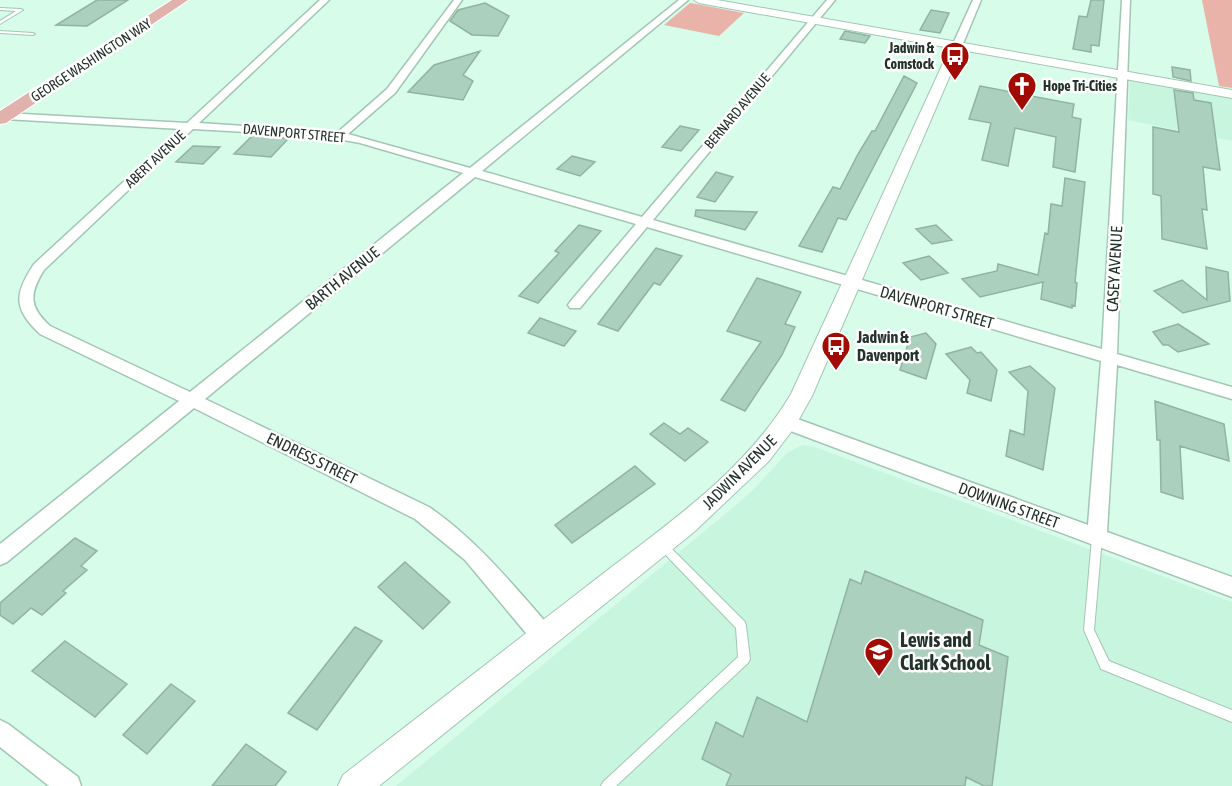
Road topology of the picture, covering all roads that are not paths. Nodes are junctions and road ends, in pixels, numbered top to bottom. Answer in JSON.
{"nodes":[{"id":1,"x":181,"y":0,"type":"edge"},
{"id":2,"x":325,"y":0,"type":"edge"},
{"id":3,"x":458,"y":0,"type":"edge"},
{"id":4,"x":684,"y":0,"type":"edge"},
{"id":5,"x":699,"y":0,"type":"edge"},
{"id":6,"x":831,"y":0,"type":"edge"},
{"id":7,"x":977,"y":0,"type":"edge"},
{"id":8,"x":1126,"y":0,"type":"edge"},
{"id":9,"x":0,"y":9,"type":"edge"},
{"id":10,"x":814,"y":20,"type":"junction"},
{"id":11,"x":0,"y":23,"type":"edge"},
{"id":12,"x":0,"y":32,"type":"edge"},
{"id":13,"x":33,"y":34,"type":"dead end"},
{"id":14,"x":957,"y":46,"type":"junction"},
{"id":15,"x":1123,"y":75,"type":"junction"},
{"id":16,"x":1232,"y":94,"type":"edge"},
{"id":17,"x":2,"y":118,"type":"edge"},
{"id":18,"x":191,"y":125,"type":"junction"},
{"id":19,"x":340,"y":136,"type":"junction"},
{"id":20,"x":471,"y":172,"type":"junction"},
{"id":21,"x":643,"y":222,"type":"junction"},
{"id":22,"x":851,"y":282,"type":"junction"},
{"id":23,"x":575,"y":305,"type":"dead end"},
{"id":24,"x":45,"y":330,"type":"joint"},
{"id":25,"x":1109,"y":357,"type":"junction"},
{"id":26,"x":1232,"y":393,"type":"edge"},
{"id":27,"x":193,"y":400,"type":"junction"},
{"id":28,"x":786,"y":422,"type":"junction"},
{"id":29,"x":1097,"y":538,"type":"junction"},
{"id":30,"x":661,"y":544,"type":"junction"},
{"id":31,"x":0,"y":556,"type":"edge"},
{"id":32,"x":1232,"y":587,"type":"edge"},
{"id":33,"x":543,"y":636,"type":"junction"},
{"id":34,"x":1232,"y":716,"type":"edge"},
{"id":35,"x":0,"y":732,"type":"edge"},
{"id":36,"x":69,"y":786,"type":"edge"},
{"id":37,"x":354,"y":786,"type":"edge"},
{"id":38,"x":607,"y":786,"type":"edge"}],
"edges":[{"from":1,"to":17,"type":"main road","name":"GEORGE WASHINGTON WAY"},
{"from":2,"to":18,"type":"street","name":"ABERT AVENUE"},
{"from":3,"to":19,"type":"street"},
{"from":4,"to":20,"type":"street","name":"BARTH AVENUE"},
{"from":5,"to":10,"type":"street"},
{"from":6,"to":10,"type":"street","name":"BERNARD AVENUE"},
{"from":7,"to":14,"type":"street","name":"JADWIN AVENUE"},
{"from":8,"to":15,"type":"street","name":"CASEY AVENUE"},
{"from":9,"to":11,"type":"lane"},
{"from":10,"to":14,"type":"street"},
{"from":10,"to":21,"type":"street","name":"BERNARD AVENUE"},
{"from":12,"to":13,"type":"lane"},
{"from":14,"to":15,"type":"street"},
{"from":14,"to":22,"type":"street","name":"JADWIN AVENUE"},
{"from":15,"to":16,"type":"street"},
{"from":15,"to":25,"type":"street","name":"CASEY AVENUE"},
{"from":17,"to":18,"type":"street","name":"DAVENPORT STREET"},
{"from":18,"to":19,"type":"street","name":"DAVENPORT STREET"},
{"from":18,"to":24,"type":"street","name":"ABERT AVENUE"},
{"from":19,"to":20,"type":"street","name":"DAVENPORT STREET"},
{"from":20,"to":21,"type":"street","name":"DAVENPORT STREET"},
{"from":20,"to":27,"type":"street","name":"BARTH AVENUE"},
{"from":21,"to":22,"type":"street","name":"DAVENPORT STREET"},
{"from":21,"to":23,"type":"street"},
{"from":22,"to":25,"type":"street","name":"DAVENPORT STREET"},
{"from":22,"to":28,"type":"street","name":"JADWIN AVENUE"},
{"from":24,"to":27,"type":"street","name":"ENDRESS STREET"},
{"from":25,"to":26,"type":"street","name":"DAVENPORT STREET"},
{"from":25,"to":29,"type":"street","name":"CASEY AVENUE"},
{"from":27,"to":31,"type":"street","name":"BARTH AVENUE"},
{"from":27,"to":33,"type":"street","name":"ENDRESS STREET"},
{"from":28,"to":29,"type":"street","name":"DOWNING STREET"},
{"from":28,"to":30,"type":"street","name":"JADWIN AVENUE"},
{"from":29,"to":32,"type":"street","name":"DOWNING STREET"},
{"from":29,"to":34,"type":"lane"},
{"from":30,"to":33,"type":"street","name":"JADWIN AVENUE"},
{"from":30,"to":38,"type":"lane"},
{"from":33,"to":37,"type":"street","name":"JADWIN AVENUE"},
{"from":35,"to":36,"type":"street"}]}
